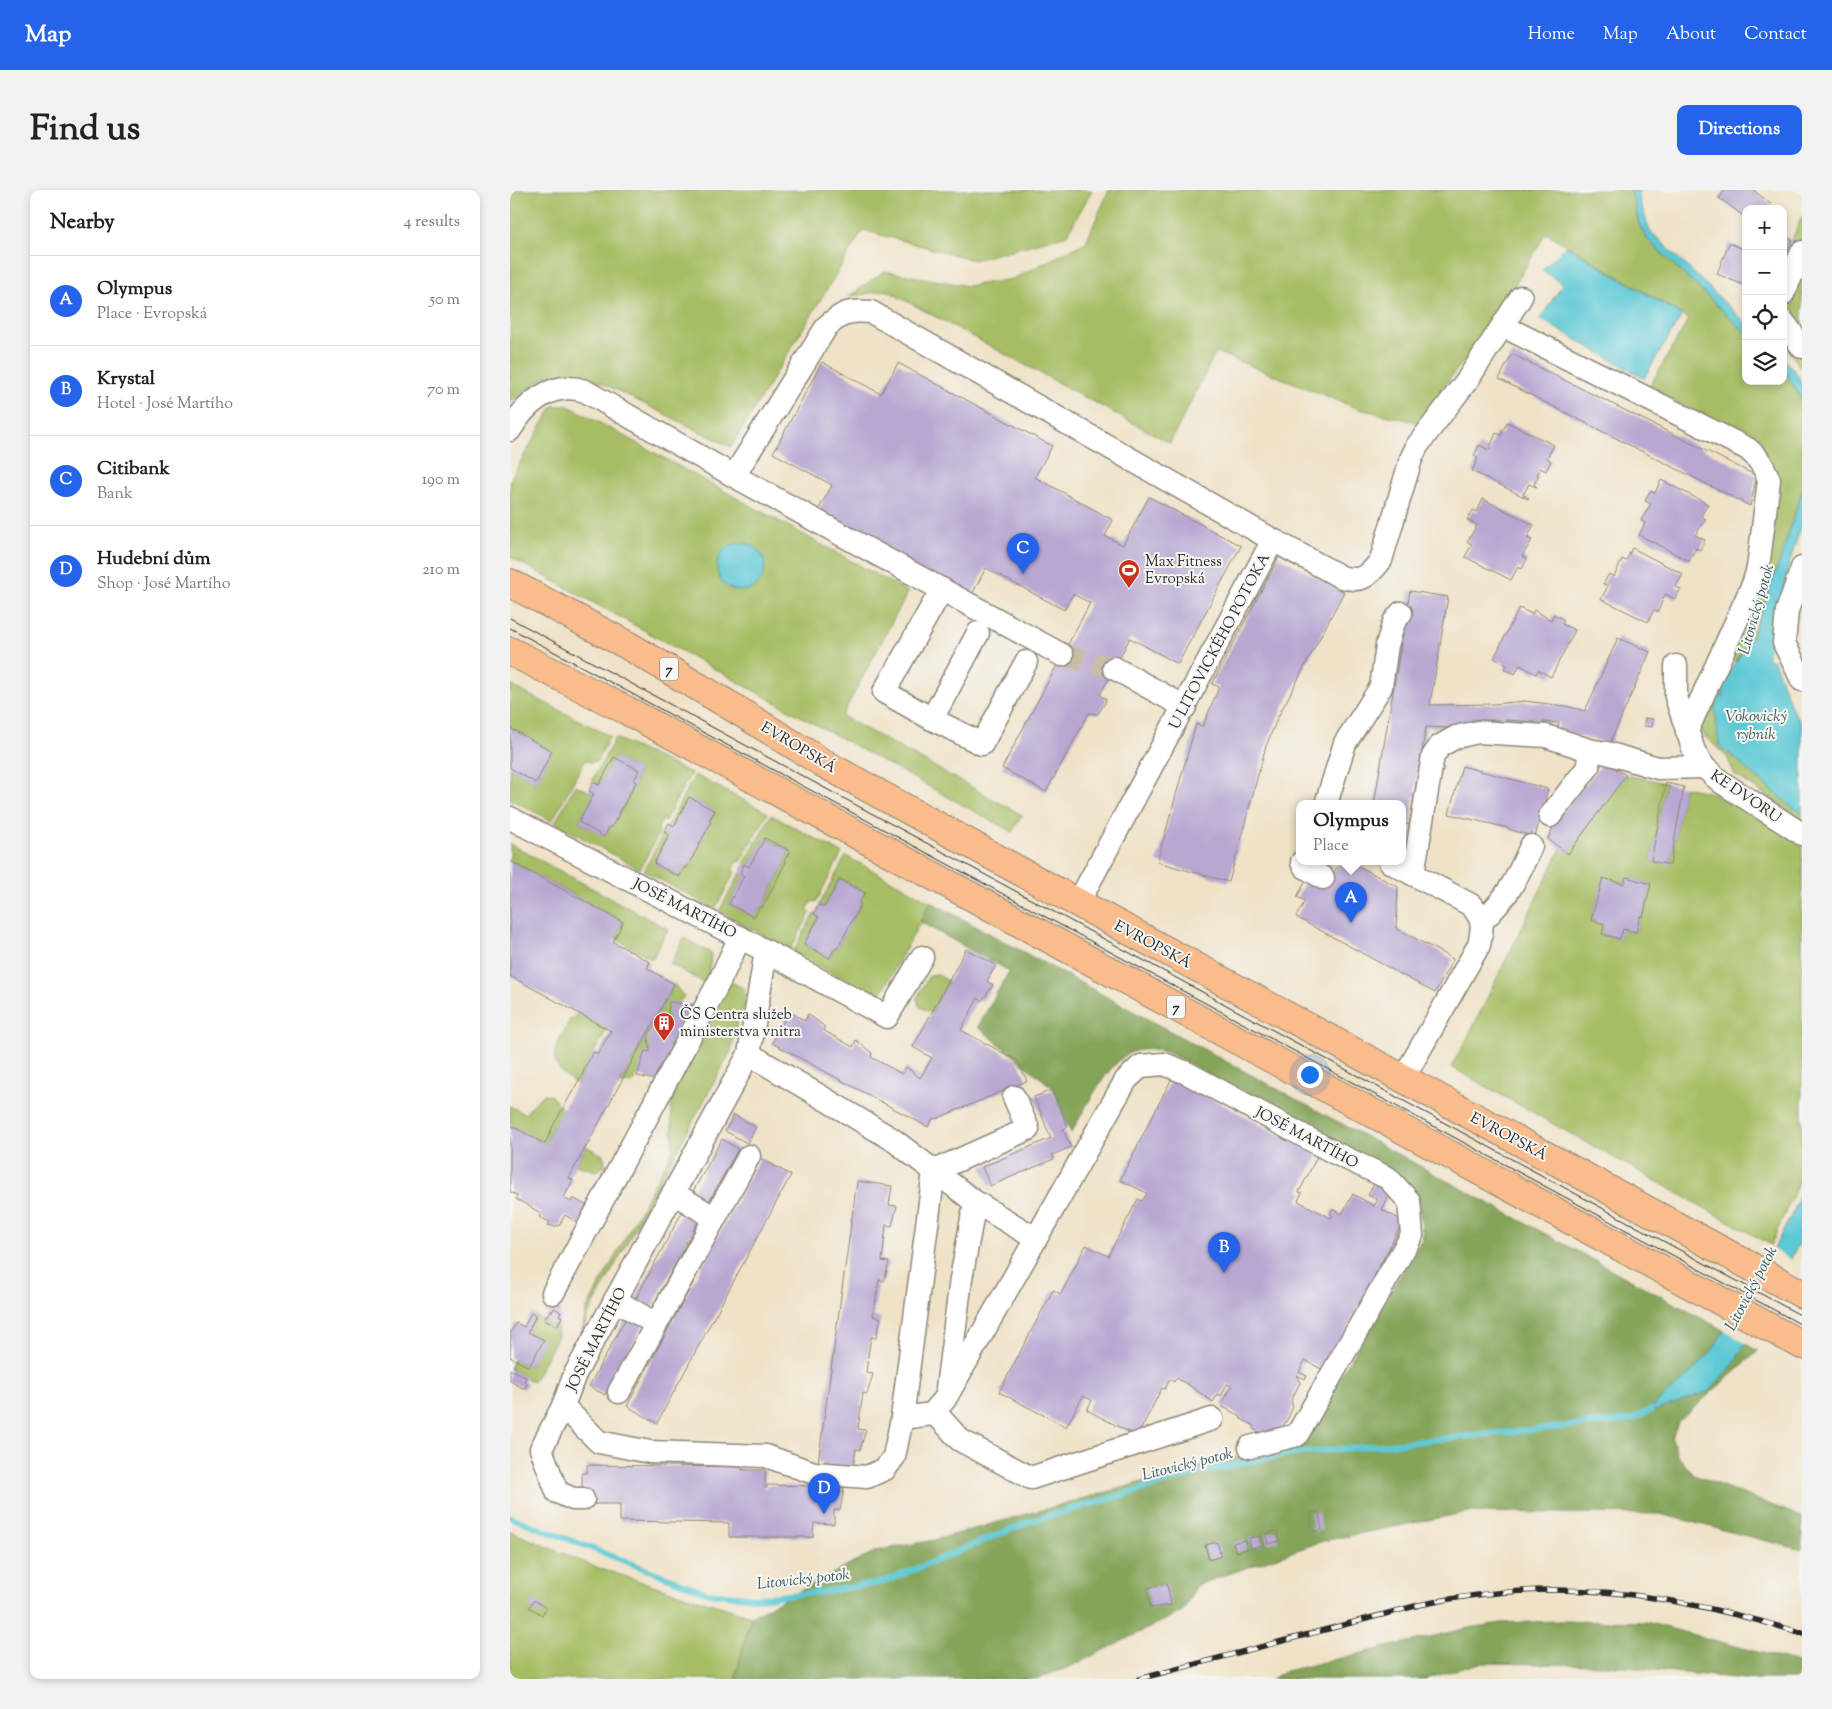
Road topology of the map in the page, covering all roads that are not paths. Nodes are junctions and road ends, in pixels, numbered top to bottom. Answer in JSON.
{"nodes":[{"id":1,"x":1802,"y":252,"type":"edge"},
{"id":2,"x":1787,"y":285,"type":"edge"},
{"id":3,"x":1521,"y":297,"type":"dead end"},
{"id":4,"x":1503,"y":326,"type":"junction"},
{"id":5,"x":1787,"y":326,"type":"edge"},
{"id":6,"x":1802,"y":347,"type":"edge"},
{"id":7,"x":510,"y":430,"type":"edge"},
{"id":8,"x":734,"y":476,"type":"junction"},
{"id":9,"x":1273,"y":540,"type":"junction"},
{"id":10,"x":1802,"y":568,"type":"edge"},
{"id":11,"x":510,"y":583,"type":"edge"},
{"id":12,"x":942,"y":589,"type":"junction"},
{"id":13,"x":1401,"y":612,"type":"dead end"},
{"id":14,"x":978,"y":633,"type":"dead end"},
{"id":15,"x":510,"y":651,"type":"edge"},
{"id":16,"x":1062,"y":655,"type":"tunnel mouth"},
{"id":17,"x":1026,"y":662,"type":"dead end"},
{"id":18,"x":1676,"y":666,"type":"dead end"},
{"id":19,"x":1114,"y":668,"type":"tunnel mouth"},
{"id":20,"x":1802,"y":680,"type":"edge"},
{"id":21,"x":1184,"y":707,"type":"junction"},
{"id":22,"x":932,"y":719,"type":"junction"},
{"id":23,"x":1687,"y":731,"type":"junction"},
{"id":24,"x":1589,"y":750,"type":"junction"},
{"id":25,"x":1704,"y":767,"type":"junction"},
{"id":26,"x":1327,"y":800,"type":"edge"},
{"id":27,"x":1550,"y":816,"type":"dead end"},
{"id":28,"x":510,"y":818,"type":"edge"},
{"id":29,"x":1802,"y":834,"type":"edge"},
{"id":30,"x":1531,"y":846,"type":"dead end"},
{"id":31,"x":1304,"y":865,"type":"edge"},
{"id":32,"x":1396,"y":865,"type":"edge"},
{"id":33,"x":1413,"y":874,"type":"junction"},
{"id":34,"x":1323,"y":878,"type":"dead end"},
{"id":35,"x":1078,"y":903,"type":"junction"},
{"id":36,"x":1482,"y":921,"type":"junction"},
{"id":37,"x":740,"y":937,"type":"junction"},
{"id":38,"x":766,"y":951,"type":"junction"},
{"id":39,"x":922,"y":957,"type":"dead end"},
{"id":40,"x":749,"y":1054,"type":"junction"},
{"id":41,"x":1403,"y":1079,"type":"junction"},
{"id":42,"x":1014,"y":1098,"type":"dead end"},
{"id":43,"x":749,"y":1156,"type":"dead end"},
{"id":44,"x":934,"y":1171,"type":"junction"},
{"id":45,"x":673,"y":1194,"type":"junction"},
{"id":46,"x":975,"y":1202,"type":"junction"},
{"id":47,"x":715,"y":1218,"type":"junction"},
{"id":48,"x":1035,"y":1238,"type":"junction"},
{"id":49,"x":1795,"y":1290,"type":"edge"},
{"id":50,"x":553,"y":1294,"type":"dead end"},
{"id":51,"x":615,"y":1300,"type":"junction"},
{"id":52,"x":656,"y":1324,"type":"junction"},
{"id":53,"x":1802,"y":1345,"type":"edge"},
{"id":54,"x":619,"y":1392,"type":"dead end"},
{"id":55,"x":563,"y":1406,"type":"junction"},
{"id":56,"x":939,"y":1407,"type":"junction"},
{"id":57,"x":902,"y":1418,"type":"junction"},
{"id":58,"x":1212,"y":1419,"type":"dead end"},
{"id":59,"x":1250,"y":1447,"type":"dead end"},
{"id":60,"x":583,"y":1499,"type":"dead end"}],
"edges":[{"from":1,"to":2,"type":"street"},
{"from":3,"to":4,"type":"street","name":"U LITOVICKÉHO POTOKA"},
{"from":4,"to":9,"type":"street","name":"U LITOVICKÉHO POTOKA"},
{"from":4,"to":23,"type":"street"},
{"from":5,"to":6,"type":"street"},
{"from":7,"to":8,"type":"street"},
{"from":8,"to":9,"type":"street"},
{"from":8,"to":12,"type":"street"},
{"from":9,"to":21,"type":"street","name":"U LITOVICKÉHO POTOKA"},
{"from":10,"to":20,"type":"street"},
{"from":11,"to":35,"type":"main road","name":"EVROPSKÁ","number":"7"},
{"from":12,"to":16,"type":"street"},
{"from":12,"to":22,"type":"street"},
{"from":13,"to":26,"type":"street"},
{"from":14,"to":22,"type":"street"},
{"from":15,"to":53,"type":"main road","number":"7"},
{"from":17,"to":22,"type":"street"},
{"from":18,"to":23,"type":"street","name":"KE DVORU"},
{"from":19,"to":21,"type":"street"},
{"from":21,"to":35,"type":"street","name":"U LITOVICKÉHO POTOKA"},
{"from":23,"to":25,"type":"street","name":"KE DVORU"},
{"from":24,"to":25,"type":"street"},
{"from":24,"to":27,"type":"street"},
{"from":24,"to":33,"type":"street"},
{"from":25,"to":29,"type":"street","name":"KE DVORU"},
{"from":28,"to":37,"type":"street","name":"JOSÉ MARTÍHO"},
{"from":30,"to":36,"type":"street"},
{"from":31,"to":34,"type":"street"},
{"from":32,"to":33,"type":"street"},
{"from":33,"to":36,"type":"street"},
{"from":35,"to":41,"type":"main road","name":"EVROPSKÁ","number":"7"},
{"from":36,"to":41,"type":"street"},
{"from":37,"to":38,"type":"street","name":"JOSÉ MARTÍHO"},
{"from":37,"to":50,"type":"street"},
{"from":38,"to":39,"type":"street"},
{"from":38,"to":40,"type":"street","name":"JOSÉ MARTÍHO"},
{"from":40,"to":44,"type":"street"},
{"from":40,"to":45,"type":"street","name":"JOSÉ MARTÍHO"},
{"from":41,"to":49,"type":"main road","name":"EVROPSKÁ","number":"7"},
{"from":42,"to":44,"type":"street"},
{"from":43,"to":47,"type":"street"},
{"from":44,"to":46,"type":"street"},
{"from":44,"to":57,"type":"street","name":"JOSÉ MARTÍHO"},
{"from":45,"to":47,"type":"street"},
{"from":45,"to":51,"type":"street","name":"JOSÉ MARTÍHO"},
{"from":46,"to":48,"type":"street"},
{"from":46,"to":56,"type":"street"},
{"from":47,"to":52,"type":"street"},
{"from":48,"to":56,"type":"street","name":"JOSÉ MARTÍHO"},
{"from":48,"to":59,"type":"street","name":"JOSÉ MARTÍHO"},
{"from":51,"to":52,"type":"street"},
{"from":51,"to":55,"type":"street","name":"JOSÉ MARTÍHO"},
{"from":52,"to":54,"type":"street"},
{"from":55,"to":57,"type":"street","name":"JOSÉ MARTÍHO"},
{"from":55,"to":60,"type":"street"},
{"from":56,"to":57,"type":"street"},
{"from":56,"to":58,"type":"street"}]}
